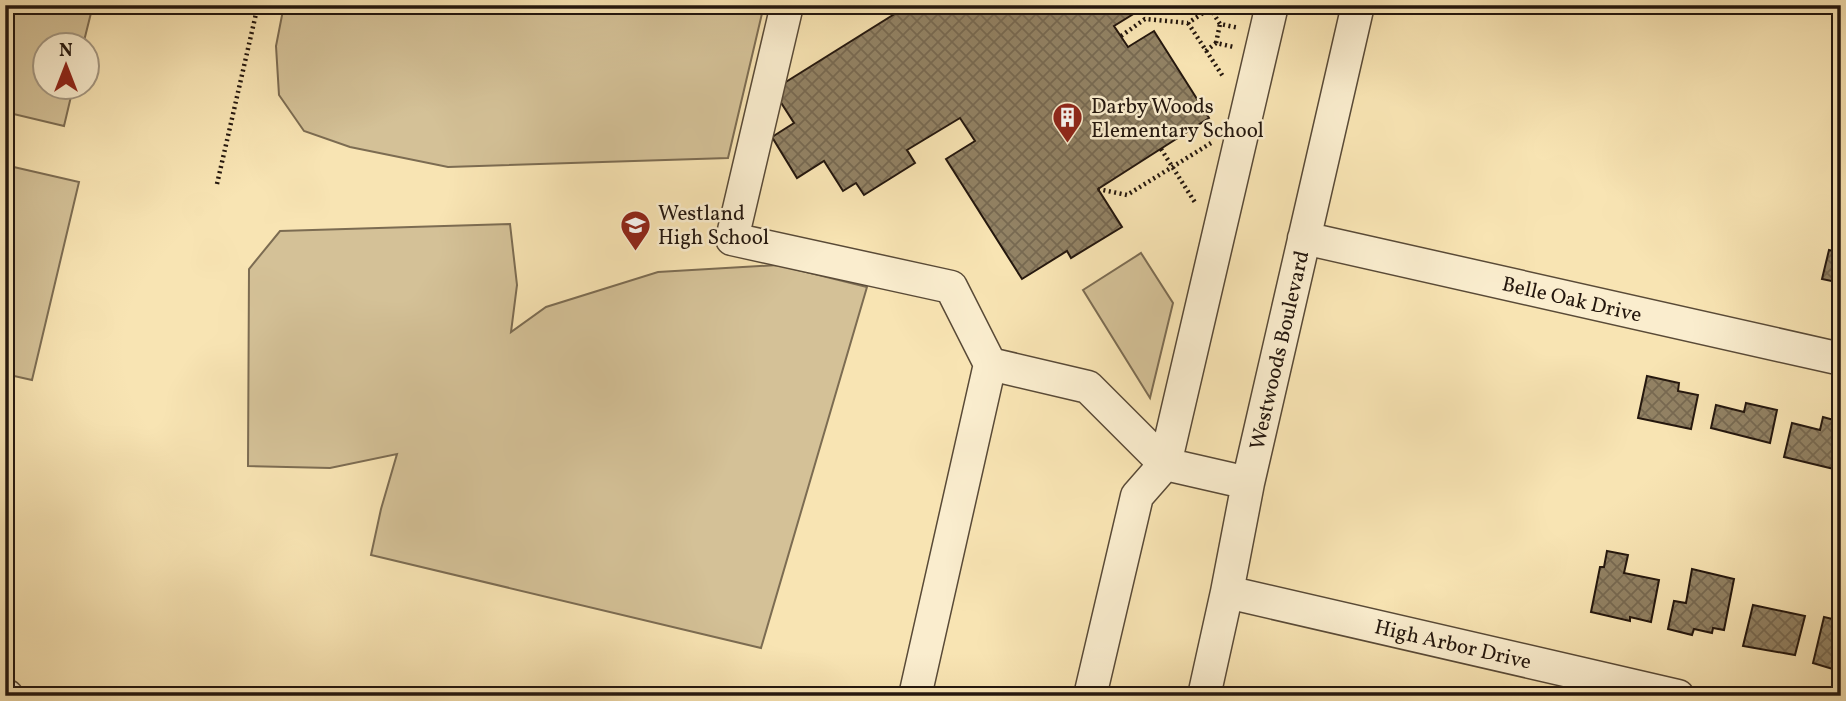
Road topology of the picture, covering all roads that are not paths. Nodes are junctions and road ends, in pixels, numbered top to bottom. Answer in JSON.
{"nodes":[{"id":1,"x":787,"y":5,"type":"edge"},
{"id":2,"x":1272,"y":5,"type":"edge"},
{"id":3,"x":1359,"y":5,"type":"edge"},
{"id":4,"x":1304,"y":238,"type":"junction"},
{"id":5,"x":1841,"y":359,"type":"edge"},
{"id":6,"x":990,"y":364,"type":"junction"},
{"id":7,"x":1165,"y":464,"type":"junction"},
{"id":8,"x":1248,"y":483,"type":"junction"},
{"id":9,"x":1227,"y":592,"type":"junction"},
{"id":10,"x":915,"y":696,"type":"edge"},
{"id":11,"x":1090,"y":696,"type":"edge"},
{"id":12,"x":1204,"y":696,"type":"edge"},
{"id":13,"x":1678,"y":696,"type":"edge"}],
"edges":[{"from":1,"to":6,"type":"street"},
{"from":2,"to":7,"type":"street"},
{"from":3,"to":4,"type":"street","name":"Westwoods Boulevard"},
{"from":4,"to":5,"type":"street","name":"Belle Oak Drive"},
{"from":4,"to":8,"type":"street","name":"Westwoods Boulevard"},
{"from":6,"to":7,"type":"street"},
{"from":6,"to":10,"type":"street"},
{"from":7,"to":8,"type":"street"},
{"from":7,"to":11,"type":"street"},
{"from":8,"to":9,"type":"street","name":"Westwoods Boulevard"},
{"from":9,"to":12,"type":"street","name":"Westwoods Boulevard"},
{"from":9,"to":13,"type":"street","name":"High Arbor Drive"}]}
